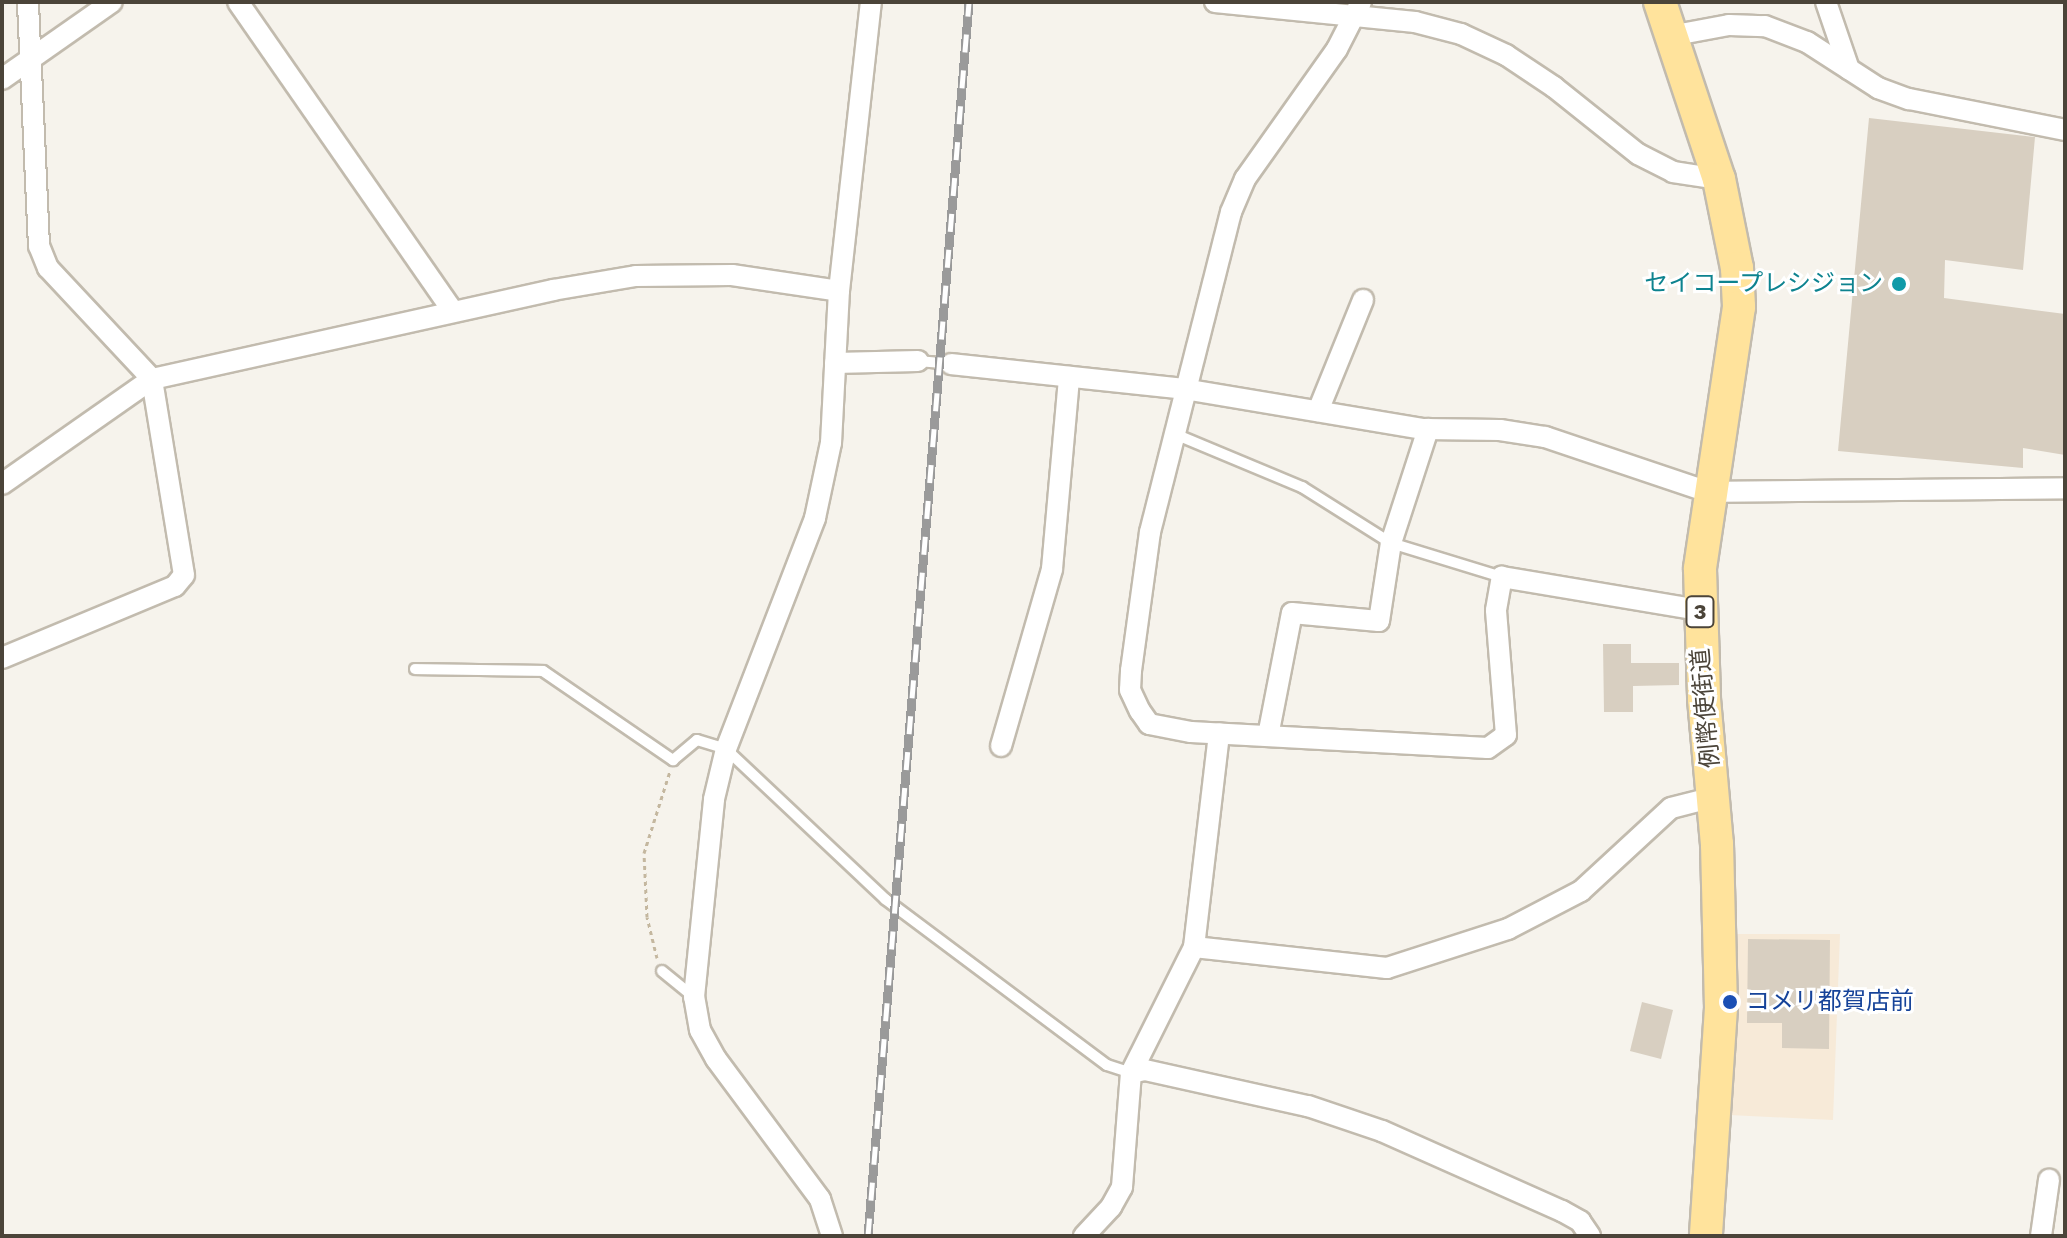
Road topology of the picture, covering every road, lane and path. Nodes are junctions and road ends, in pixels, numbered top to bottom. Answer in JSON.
{"nodes":[{"id":1,"x":28,"y":2,"type":"edge"},
{"id":2,"x":112,"y":2,"type":"edge"},
{"id":3,"x":238,"y":2,"type":"edge"},
{"id":4,"x":871,"y":2,"type":"edge"},
{"id":5,"x":1215,"y":2,"type":"edge"},
{"id":6,"x":1660,"y":2,"type":"edge"},
{"id":7,"x":1826,"y":2,"type":"edge"},
{"id":8,"x":1359,"y":10,"type":"edge"},
{"id":9,"x":1670,"y":36,"type":"junction"},
{"id":10,"x":27,"y":60,"type":"junction"},
{"id":11,"x":1849,"y":69,"type":"junction"},
{"id":12,"x":2,"y":79,"type":"edge"},
{"id":13,"x":2065,"y":130,"type":"edge"},
{"id":14,"x":1719,"y":179,"type":"junction"},
{"id":15,"x":839,"y":291,"type":"junction"},
{"id":16,"x":1363,"y":300,"type":"dead end"},
{"id":17,"x":453,"y":311,"type":"junction"},
{"id":18,"x":918,"y":361,"type":"joint"},
{"id":19,"x":835,"y":363,"type":"junction"},
{"id":20,"x":951,"y":364,"type":"joint"},
{"id":21,"x":1069,"y":377,"type":"junction"},
{"id":22,"x":152,"y":379,"type":"junction"},
{"id":23,"x":1184,"y":389,"type":"junction"},
{"id":24,"x":1318,"y":411,"type":"junction"},
{"id":25,"x":1428,"y":429,"type":"junction"},
{"id":26,"x":1173,"y":433,"type":"junction"},
{"id":27,"x":2,"y":484,"type":"edge"},
{"id":28,"x":2065,"y":488,"type":"edge"},
{"id":29,"x":1708,"y":492,"type":"junction"},
{"id":30,"x":1391,"y":543,"type":"junction"},
{"id":31,"x":1502,"y":577,"type":"junction"},
{"id":32,"x":1700,"y":610,"type":"junction"},
{"id":33,"x":2,"y":658,"type":"edge"},
{"id":34,"x":415,"y":669,"type":"dead end"},
{"id":35,"x":1219,"y":733,"type":"junction"},
{"id":36,"x":1268,"y":736,"type":"junction"},
{"id":37,"x":1001,"y":746,"type":"dead end"},
{"id":38,"x":726,"y":749,"type":"junction"},
{"id":39,"x":673,"y":760,"type":"junction"},
{"id":40,"x":1714,"y":797,"type":"junction"},
{"id":41,"x":1194,"y":947,"type":"junction"},
{"id":42,"x":662,"y":971,"type":"joint"},
{"id":43,"x":694,"y":997,"type":"junction"},
{"id":44,"x":1131,"y":1073,"type":"junction"},
{"id":45,"x":2049,"y":1180,"type":"dead end"},
{"id":46,"x":832,"y":1236,"type":"edge"},
{"id":47,"x":1084,"y":1236,"type":"edge"},
{"id":48,"x":1590,"y":1236,"type":"edge"},
{"id":49,"x":1706,"y":1236,"type":"edge"},
{"id":50,"x":2041,"y":1236,"type":"edge"}],
"edges":[{"from":1,"to":10,"type":"street"},
{"from":2,"to":10,"type":"street"},
{"from":3,"to":17,"type":"street"},
{"from":4,"to":15,"type":"street"},
{"from":5,"to":8,"type":"street"},
{"from":6,"to":9,"type":"main road","name":"例幣使街道","number":"3"},
{"from":7,"to":11,"type":"street"},
{"from":8,"to":14,"type":"street"},
{"from":8,"to":23,"type":"street"},
{"from":9,"to":11,"type":"street"},
{"from":9,"to":14,"type":"main road","name":"例幣使街道","number":"3"},
{"from":10,"to":12,"type":"street"},
{"from":10,"to":22,"type":"street"},
{"from":11,"to":13,"type":"street"},
{"from":14,"to":29,"type":"main road","name":"例幣使街道","number":"3"},
{"from":15,"to":17,"type":"street"},
{"from":15,"to":19,"type":"street"},
{"from":16,"to":24,"type":"street"},
{"from":17,"to":22,"type":"street"},
{"from":18,"to":19,"type":"street"},
{"from":18,"to":20,"type":"lane"},
{"from":19,"to":38,"type":"street"},
{"from":20,"to":21,"type":"street"},
{"from":21,"to":23,"type":"street"},
{"from":21,"to":37,"type":"street"},
{"from":22,"to":27,"type":"street"},
{"from":22,"to":33,"type":"street"},
{"from":23,"to":24,"type":"street"},
{"from":23,"to":26,"type":"street"},
{"from":24,"to":25,"type":"street"},
{"from":25,"to":29,"type":"street"},
{"from":25,"to":30,"type":"street"},
{"from":26,"to":30,"type":"lane"},
{"from":26,"to":35,"type":"street"},
{"from":28,"to":29,"type":"street"},
{"from":29,"to":32,"type":"main road","name":"例幣使街道","number":"3"},
{"from":30,"to":31,"type":"lane"},
{"from":30,"to":36,"type":"street"},
{"from":31,"to":32,"type":"street"},
{"from":31,"to":36,"type":"street"},
{"from":32,"to":40,"type":"main road","name":"例幣使街道","number":"3"},
{"from":34,"to":39,"type":"lane"},
{"from":35,"to":36,"type":"street"},
{"from":35,"to":41,"type":"street"},
{"from":38,"to":39,"type":"lane"},
{"from":38,"to":43,"type":"street"},
{"from":38,"to":44,"type":"lane"},
{"from":39,"to":42,"type":"path"},
{"from":40,"to":41,"type":"street"},
{"from":40,"to":49,"type":"main road","name":"例幣使街道","number":"3"},
{"from":41,"to":44,"type":"street"},
{"from":42,"to":43,"type":"lane"},
{"from":43,"to":46,"type":"street"},
{"from":44,"to":47,"type":"street"},
{"from":44,"to":48,"type":"street"},
{"from":45,"to":50,"type":"street"}]}
